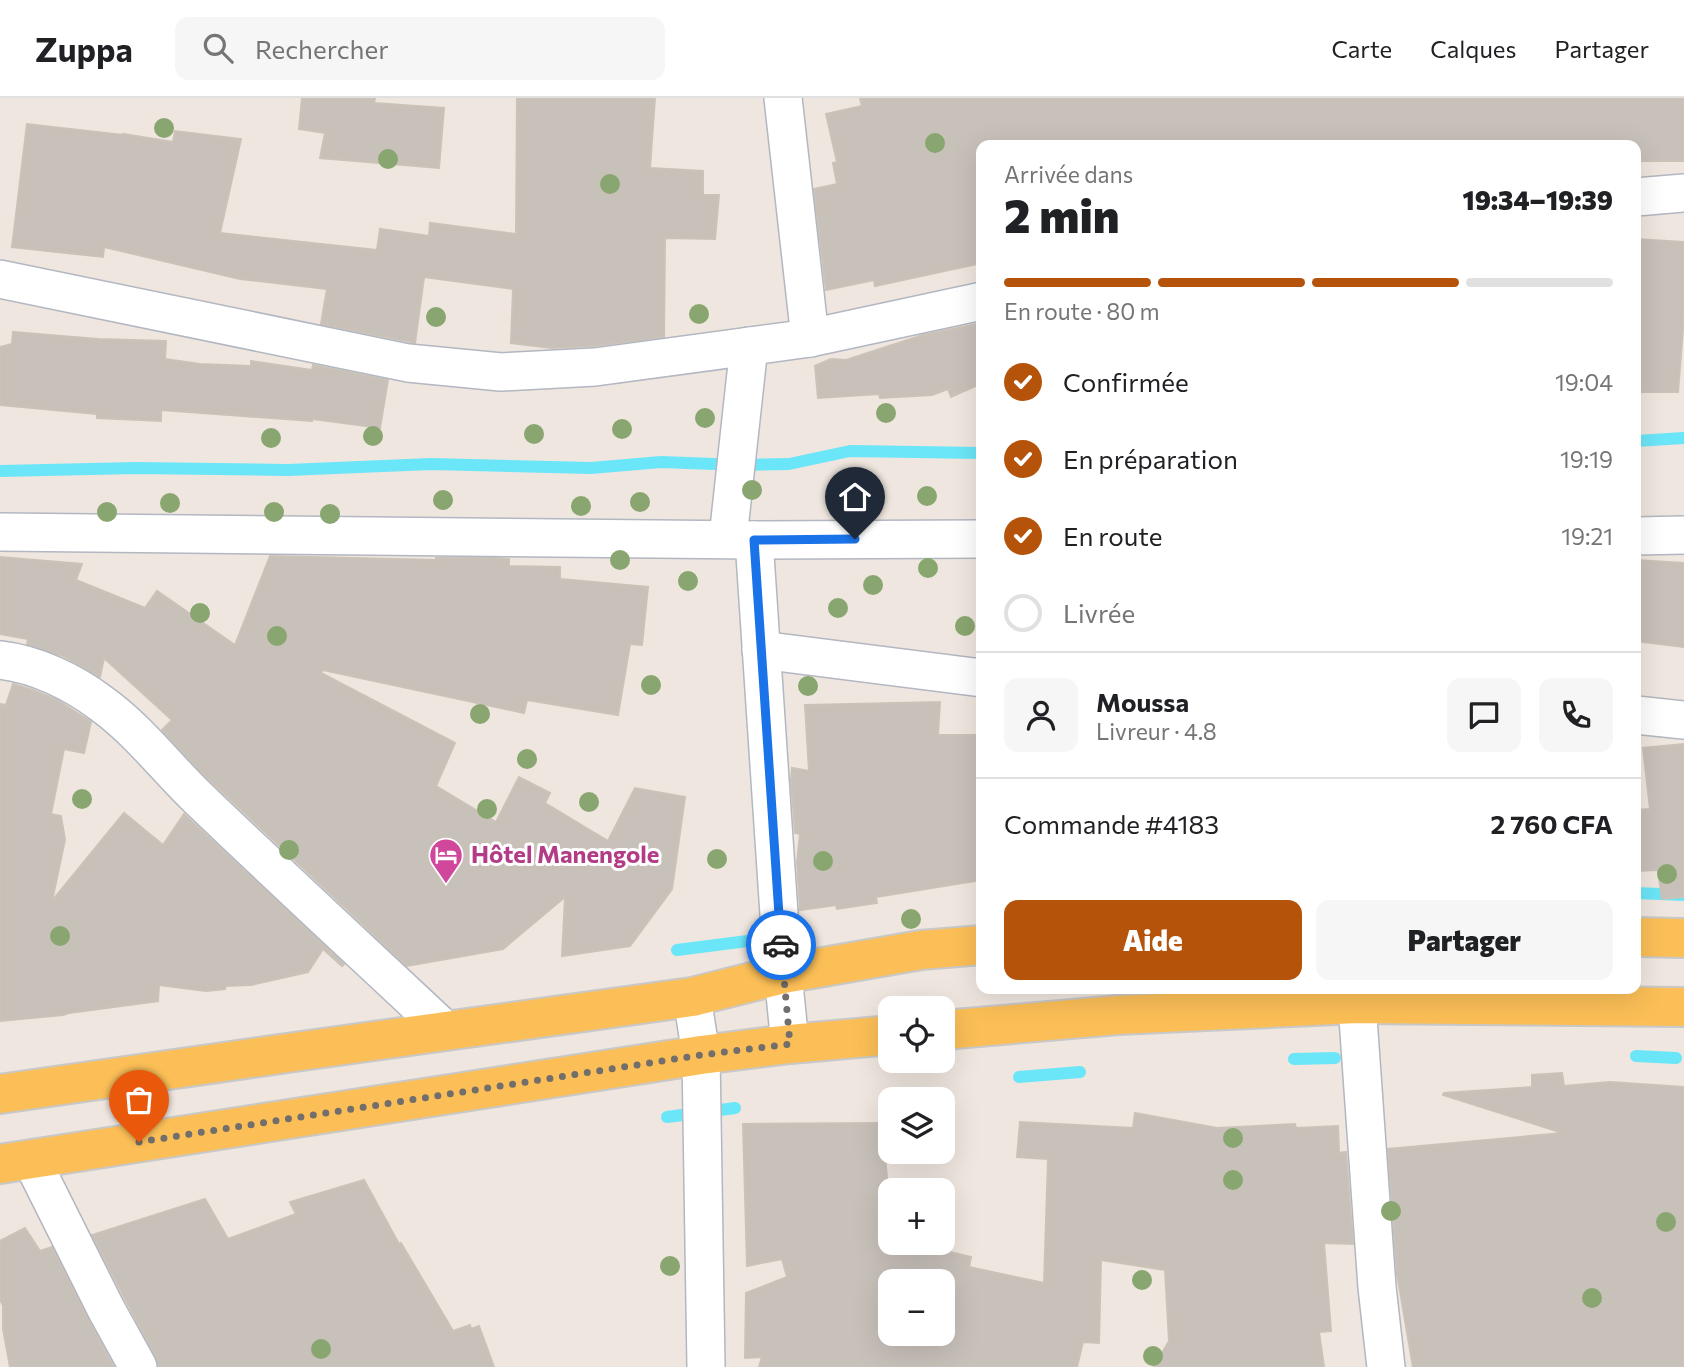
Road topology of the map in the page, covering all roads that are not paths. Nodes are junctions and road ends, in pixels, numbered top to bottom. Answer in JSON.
{"nodes":[{"id":1,"x":783,"y":98,"type":"edge"},
{"id":2,"x":1684,"y":193,"type":"edge"},
{"id":3,"x":1641,"y":197,"type":"edge"},
{"id":4,"x":0,"y":279,"type":"edge"},
{"id":5,"x":976,"y":302,"type":"edge"},
{"id":6,"x":810,"y":338,"type":"junction"},
{"id":7,"x":749,"y":346,"type":"junction"},
{"id":8,"x":0,"y":532,"type":"edge"},
{"id":9,"x":1684,"y":535,"type":"edge"},
{"id":10,"x":1641,"y":536,"type":"edge"},
{"id":11,"x":976,"y":538,"type":"edge"},
{"id":12,"x":741,"y":539,"type":"junction"},
{"id":13,"x":761,"y":650,"type":"junction"},
{"id":14,"x":0,"y":660,"type":"edge"},
{"id":15,"x":976,"y":677,"type":"edge"},
{"id":16,"x":1641,"y":716,"type":"edge"},
{"id":17,"x":1684,"y":720,"type":"edge"},
{"id":18,"x":1641,"y":937,"type":"edge"},
{"id":19,"x":1684,"y":938,"type":"edge"},
{"id":20,"x":976,"y":945,"type":"edge"},
{"id":21,"x":783,"y":974,"type":"junction"},
{"id":22,"x":692,"y":998,"type":"junction"},
{"id":23,"x":1357,"y":1004,"type":"junction"},
{"id":24,"x":1684,"y":1007,"type":"edge"},
{"id":25,"x":955,"y":1029,"type":"edge"},
{"id":26,"x":446,"y":1031,"type":"junction"},
{"id":27,"x":878,"y":1036,"type":"edge"},
{"id":28,"x":790,"y":1044,"type":"junction"},
{"id":29,"x":701,"y":1055,"type":"junction"},
{"id":30,"x":0,"y":1094,"type":"edge"},
{"id":31,"x":16,"y":1161,"type":"edge"},
{"id":32,"x":138,"y":1367,"type":"edge"},
{"id":33,"x":706,"y":1367,"type":"edge"},
{"id":34,"x":1386,"y":1367,"type":"edge"}],
"edges":[{"from":1,"to":6,"type":"street"},
{"from":2,"to":3,"type":"street"},
{"from":4,"to":7,"type":"street"},
{"from":5,"to":6,"type":"street"},
{"from":6,"to":7,"type":"street"},
{"from":7,"to":12,"type":"street"},
{"from":8,"to":12,"type":"street"},
{"from":9,"to":10,"type":"street"},
{"from":11,"to":12,"type":"street"},
{"from":12,"to":13,"type":"street"},
{"from":13,"to":15,"type":"street"},
{"from":13,"to":21,"type":"street"},
{"from":14,"to":26,"type":"street"},
{"from":16,"to":17,"type":"street"},
{"from":18,"to":19,"type":"main road"},
{"from":20,"to":21,"type":"main road"},
{"from":21,"to":22,"type":"main road"},
{"from":21,"to":28,"type":"street"},
{"from":22,"to":26,"type":"main road"},
{"from":22,"to":29,"type":"street"},
{"from":23,"to":24,"type":"main road"},
{"from":23,"to":25,"type":"main road"},
{"from":23,"to":34,"type":"street"},
{"from":26,"to":30,"type":"main road"},
{"from":27,"to":28,"type":"main road"},
{"from":28,"to":29,"type":"main road"},
{"from":29,"to":31,"type":"main road"},
{"from":29,"to":33,"type":"street"},
{"from":31,"to":32,"type":"street"}]}
